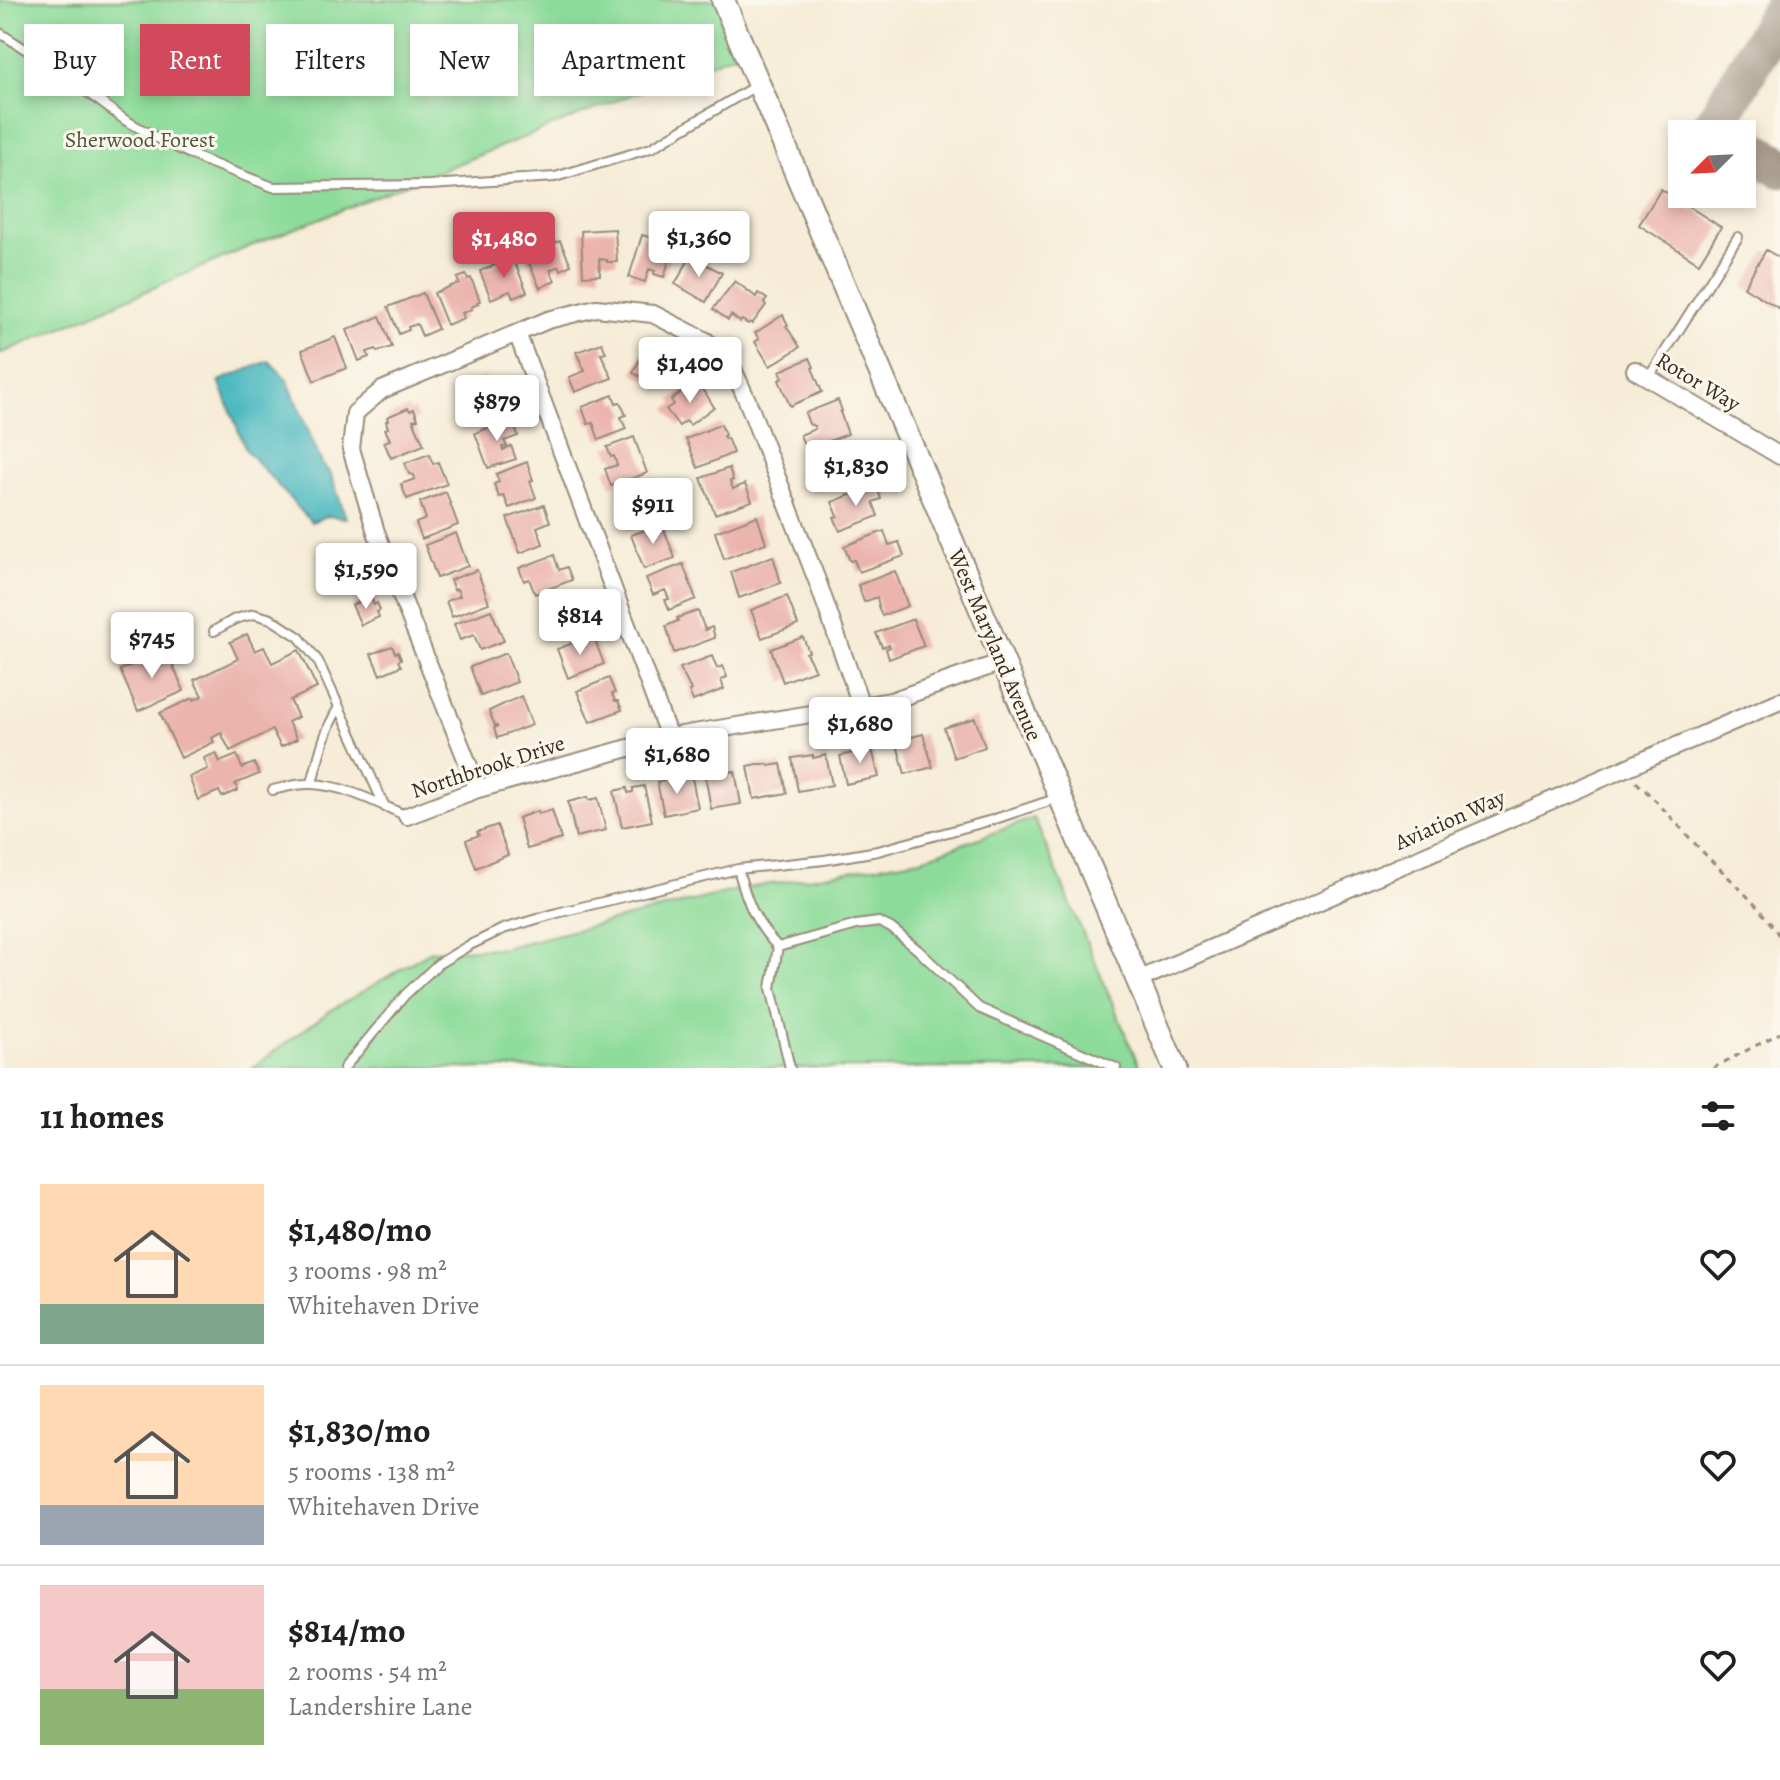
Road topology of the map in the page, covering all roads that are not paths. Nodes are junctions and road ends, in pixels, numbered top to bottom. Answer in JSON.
{"nodes":[{"id":1,"x":723,"y":0,"type":"edge"},
{"id":2,"x":0,"y":33,"type":"edge"},
{"id":3,"x":758,"y":85,"type":"junction"},
{"id":4,"x":1738,"y":237,"type":"dead end"},
{"id":5,"x":517,"y":333,"type":"junction"},
{"id":6,"x":1642,"y":374,"type":"joint"},
{"id":7,"x":1780,"y":456,"type":"edge"},
{"id":8,"x":214,"y":631,"type":"dead end"},
{"id":9,"x":1002,"y":662,"type":"junction"},
{"id":10,"x":1780,"y":701,"type":"edge"},
{"id":11,"x":861,"y":705,"type":"junction"},
{"id":12,"x":339,"y":707,"type":"junction"},
{"id":13,"x":669,"y":737,"type":"junction"},
{"id":14,"x":312,"y":783,"type":"junction"},
{"id":15,"x":478,"y":789,"type":"junction"},
{"id":16,"x":273,"y":790,"type":"dead end"},
{"id":17,"x":1059,"y":798,"type":"junction"},
{"id":18,"x":385,"y":807,"type":"junction"},
{"id":19,"x":407,"y":816,"type":"joint"},
{"id":20,"x":738,"y":869,"type":"junction"},
{"id":21,"x":778,"y":947,"type":"junction"},
{"id":22,"x":1138,"y":980,"type":"junction"},
{"id":23,"x":344,"y":1068,"type":"edge"},
{"id":24,"x":790,"y":1068,"type":"edge"},
{"id":25,"x":1116,"y":1068,"type":"edge"},
{"id":26,"x":1175,"y":1068,"type":"edge"}],
"edges":[{"from":1,"to":3,"type":"street","name":"West Maryland Avenue"},
{"from":2,"to":3,"type":"lane"},
{"from":3,"to":9,"type":"street","name":"West Maryland Avenue"},
{"from":4,"to":6,"type":"lane"},
{"from":5,"to":11,"type":"street"},
{"from":5,"to":13,"type":"street"},
{"from":5,"to":15,"type":"street"},
{"from":6,"to":7,"type":"street","name":"Rotor Way"},
{"from":8,"to":12,"type":"lane"},
{"from":9,"to":11,"type":"street","name":"Northbrook Drive"},
{"from":9,"to":17,"type":"street","name":"West Maryland Avenue"},
{"from":10,"to":22,"type":"street","name":"Aviation Way"},
{"from":11,"to":13,"type":"street","name":"Northbrook Drive"},
{"from":12,"to":14,"type":"lane"},
{"from":12,"to":18,"type":"lane"},
{"from":13,"to":15,"type":"street","name":"Northbrook Drive"},
{"from":14,"to":16,"type":"lane"},
{"from":14,"to":18,"type":"lane"},
{"from":15,"to":19,"type":"street","name":"Northbrook Drive"},
{"from":17,"to":20,"type":"lane"},
{"from":17,"to":22,"type":"street","name":"West Maryland Avenue"},
{"from":18,"to":19,"type":"lane"},
{"from":20,"to":21,"type":"lane"},
{"from":20,"to":23,"type":"lane"},
{"from":21,"to":24,"type":"lane"},
{"from":21,"to":25,"type":"lane"},
{"from":22,"to":26,"type":"street","name":"West Maryland Avenue"}]}
